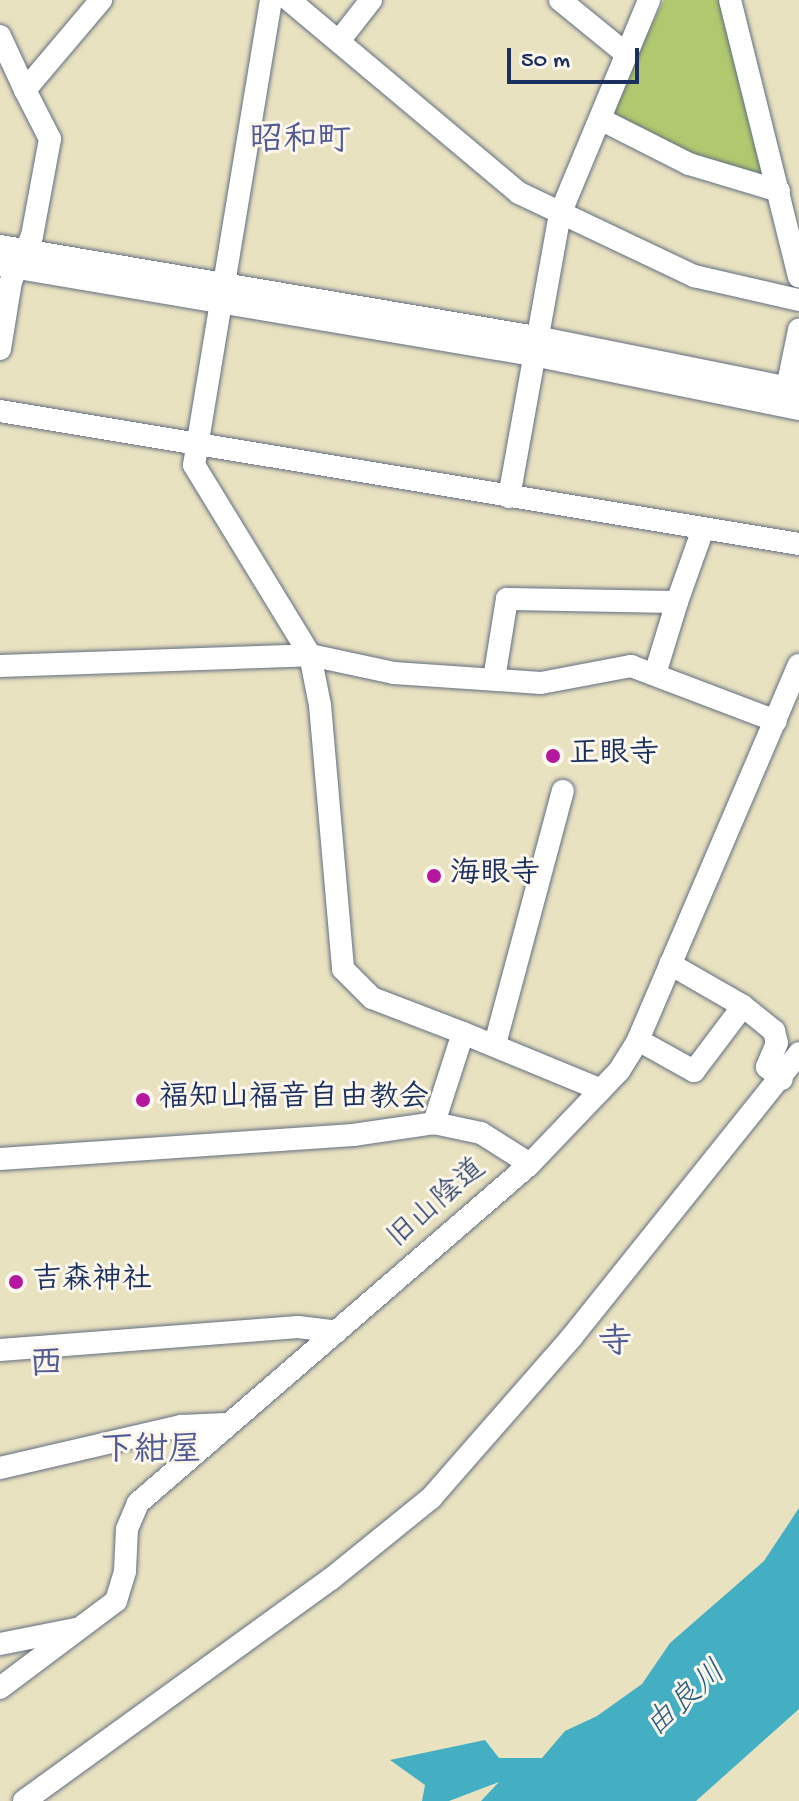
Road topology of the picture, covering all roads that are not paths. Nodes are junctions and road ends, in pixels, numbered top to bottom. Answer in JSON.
{"nodes":[{"id":1,"x":101,"y":0,"type":"edge"},
{"id":2,"x":271,"y":0,"type":"edge"},
{"id":3,"x":289,"y":0,"type":"edge"},
{"id":4,"x":371,"y":0,"type":"edge"},
{"id":5,"x":560,"y":0,"type":"edge"},
{"id":6,"x":649,"y":0,"type":"edge"},
{"id":7,"x":730,"y":0,"type":"edge"},
{"id":8,"x":0,"y":36,"type":"edge"},
{"id":9,"x":339,"y":41,"type":"junction"},
{"id":10,"x":625,"y":53,"type":"junction"},
{"id":11,"x":25,"y":90,"type":"junction"},
{"id":12,"x":600,"y":119,"type":"junction"},
{"id":13,"x":779,"y":191,"type":"junction"},
{"id":14,"x":560,"y":214,"type":"junction"},
{"id":15,"x":0,"y":246,"type":"edge"},
{"id":16,"x":14,"y":261,"type":"edge"},
{"id":17,"x":799,"y":277,"type":"edge"},
{"id":18,"x":221,"y":293,"type":"junction"},
{"id":19,"x":799,"y":300,"type":"edge"},
{"id":20,"x":799,"y":330,"type":"edge"},
{"id":21,"x":535,"y":346,"type":"junction"},
{"id":22,"x":0,"y":349,"type":"edge"},
{"id":23,"x":792,"y":399,"type":"edge"},
{"id":24,"x":0,"y":411,"type":"edge"},
{"id":25,"x":196,"y":444,"type":"junction"},
{"id":26,"x":509,"y":497,"type":"junction"},
{"id":27,"x":703,"y":529,"type":"junction"},
{"id":28,"x":799,"y":544,"type":"edge"},
{"id":29,"x":677,"y":602,"type":"junction"},
{"id":30,"x":310,"y":655,"type":"junction"},
{"id":31,"x":799,"y":665,"type":"edge"},
{"id":32,"x":0,"y":666,"type":"edge"},
{"id":33,"x":655,"y":674,"type":"junction"},
{"id":34,"x":494,"y":679,"type":"junction"},
{"id":35,"x":776,"y":721,"type":"junction"},
{"id":36,"x":563,"y":791,"type":"dead end"},
{"id":37,"x":670,"y":964,"type":"junction"},
{"id":38,"x":743,"y":1006,"type":"junction"},
{"id":39,"x":463,"y":1033,"type":"junction"},
{"id":40,"x":638,"y":1040,"type":"junction"},
{"id":41,"x":495,"y":1044,"type":"junction"},
{"id":42,"x":799,"y":1053,"type":"edge"},
{"id":43,"x":782,"y":1079,"type":"junction"},
{"id":44,"x":601,"y":1090,"type":"junction"},
{"id":45,"x":434,"y":1123,"type":"junction"},
{"id":46,"x":0,"y":1159,"type":"edge"},
{"id":47,"x":530,"y":1164,"type":"junction"},
{"id":48,"x":337,"y":1332,"type":"junction"},
{"id":49,"x":0,"y":1350,"type":"edge"},
{"id":50,"x":226,"y":1424,"type":"junction"},
{"id":51,"x":0,"y":1468,"type":"edge"},
{"id":52,"x":82,"y":1628,"type":"junction"},
{"id":53,"x":0,"y":1644,"type":"edge"},
{"id":54,"x":0,"y":1688,"type":"edge"},
{"id":55,"x":24,"y":1801,"type":"edge"}],
"edges":[{"from":1,"to":11,"type":"street"},
{"from":2,"to":18,"type":"street"},
{"from":3,"to":9,"type":"street"},
{"from":4,"to":9,"type":"street"},
{"from":5,"to":10,"type":"street"},
{"from":6,"to":10,"type":"street"},
{"from":7,"to":13,"type":"street"},
{"from":8,"to":11,"type":"street"},
{"from":9,"to":14,"type":"street"},
{"from":10,"to":12,"type":"street"},
{"from":11,"to":16,"type":"street"},
{"from":12,"to":13,"type":"street"},
{"from":12,"to":14,"type":"street"},
{"from":13,"to":17,"type":"street"},
{"from":14,"to":19,"type":"street"},
{"from":14,"to":21,"type":"street"},
{"from":15,"to":16,"type":"street"},
{"from":16,"to":18,"type":"street"},
{"from":16,"to":22,"type":"street"},
{"from":18,"to":21,"type":"street"},
{"from":18,"to":25,"type":"street"},
{"from":20,"to":23,"type":"street"},
{"from":21,"to":23,"type":"street"},
{"from":21,"to":26,"type":"street"},
{"from":24,"to":25,"type":"street"},
{"from":25,"to":26,"type":"street"},
{"from":25,"to":30,"type":"street"},
{"from":26,"to":27,"type":"street"},
{"from":27,"to":28,"type":"street"},
{"from":27,"to":29,"type":"street"},
{"from":29,"to":33,"type":"street"},
{"from":29,"to":34,"type":"street"},
{"from":30,"to":32,"type":"street"},
{"from":30,"to":34,"type":"street"},
{"from":30,"to":39,"type":"street"},
{"from":31,"to":35,"type":"street","name":"旧山陰道"},
{"from":33,"to":34,"type":"street"},
{"from":33,"to":35,"type":"street"},
{"from":35,"to":37,"type":"street","name":"旧山陰道"},
{"from":36,"to":41,"type":"street"},
{"from":37,"to":38,"type":"street"},
{"from":37,"to":40,"type":"street","name":"旧山陰道"},
{"from":38,"to":40,"type":"street"},
{"from":38,"to":43,"type":"street"},
{"from":39,"to":41,"type":"street"},
{"from":39,"to":45,"type":"street"},
{"from":40,"to":44,"type":"street","name":"旧山陰道"},
{"from":41,"to":44,"type":"street"},
{"from":42,"to":43,"type":"street"},
{"from":43,"to":55,"type":"street"},
{"from":44,"to":47,"type":"street","name":"旧山陰道"},
{"from":45,"to":46,"type":"street"},
{"from":45,"to":47,"type":"street"},
{"from":47,"to":48,"type":"street","name":"旧山陰道"},
{"from":48,"to":49,"type":"street"},
{"from":48,"to":50,"type":"street","name":"旧山陰道"},
{"from":50,"to":51,"type":"street"},
{"from":50,"to":52,"type":"street","name":"旧山陰道"},
{"from":52,"to":53,"type":"street"},
{"from":52,"to":54,"type":"street","name":"旧山陰道"}]}
